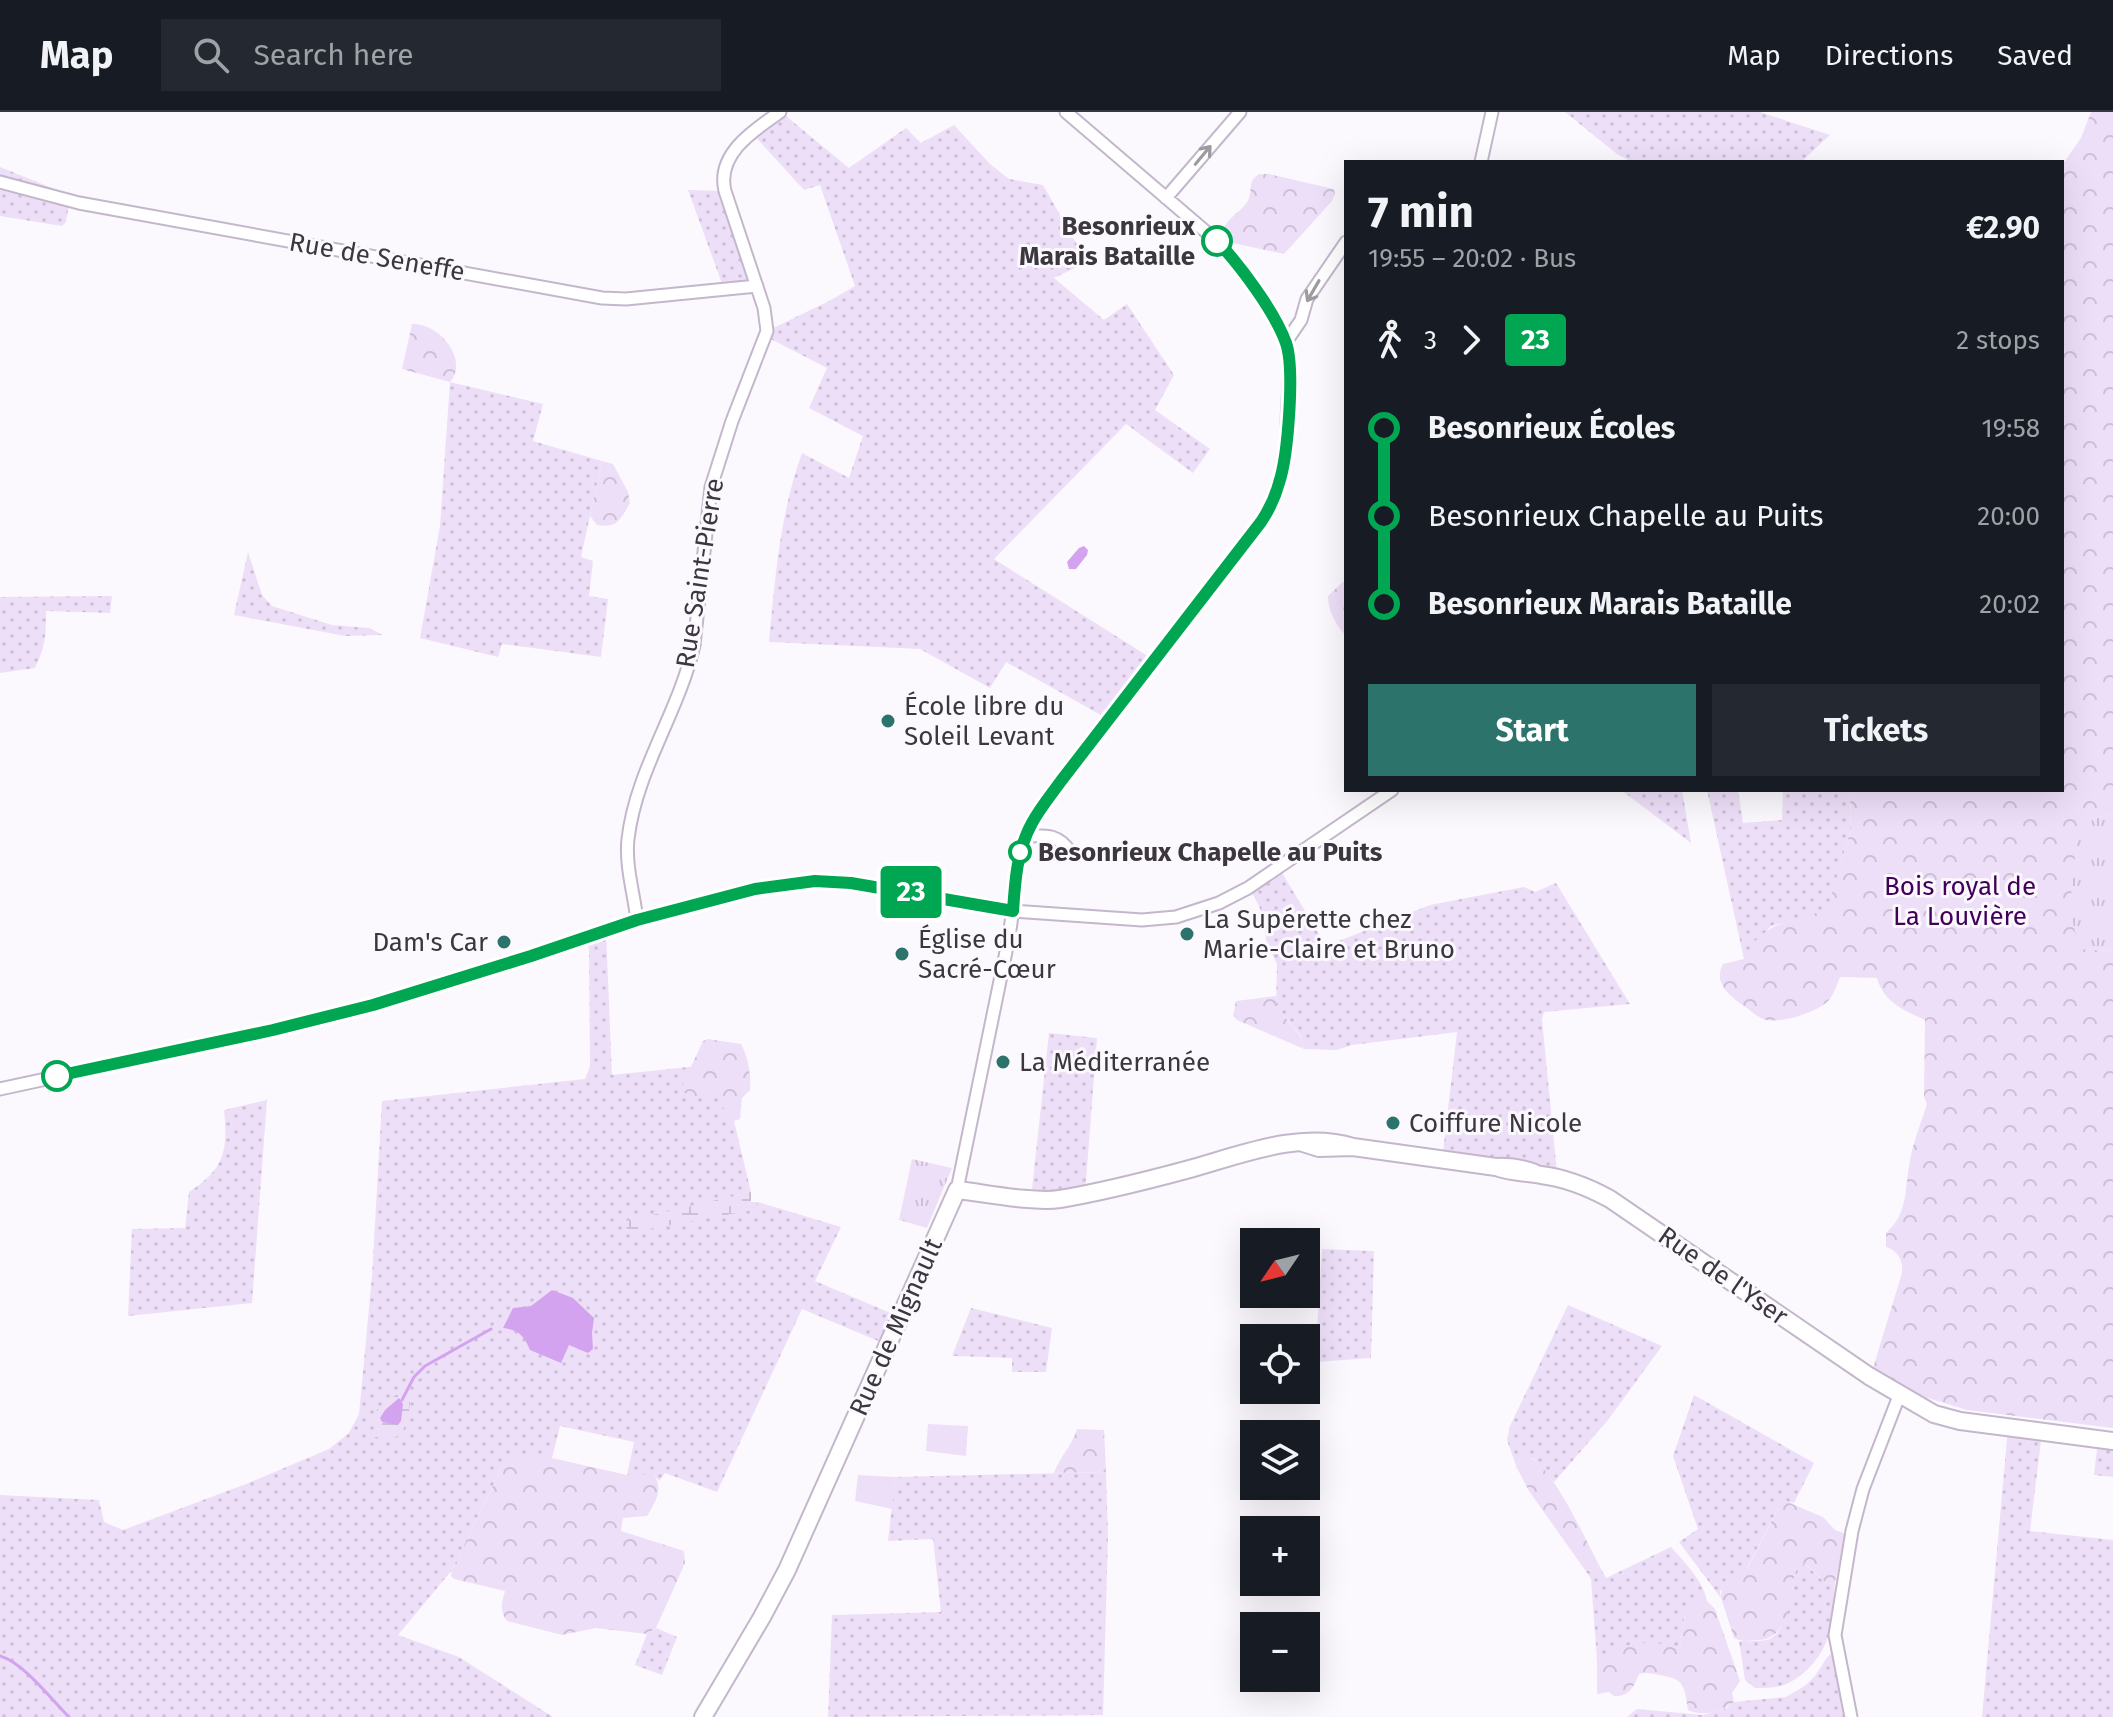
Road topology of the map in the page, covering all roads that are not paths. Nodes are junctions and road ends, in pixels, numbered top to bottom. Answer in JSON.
{"nodes":[{"id":1,"x":780,"y":112,"type":"edge"},
{"id":2,"x":1066,"y":112,"type":"edge"},
{"id":3,"x":1240,"y":112,"type":"edge"},
{"id":4,"x":1492,"y":112,"type":"edge"},
{"id":5,"x":1481,"y":160,"type":"edge"},
{"id":6,"x":0,"y":182,"type":"edge"},
{"id":7,"x":1166,"y":198,"type":"junction"},
{"id":8,"x":1344,"y":245,"type":"edge"},
{"id":9,"x":757,"y":286,"type":"junction"},
{"id":10,"x":1286,"y":342,"type":"junction"},
{"id":11,"x":1389,"y":792,"type":"edge"},
{"id":12,"x":1026,"y":836,"type":"junction"},
{"id":13,"x":1071,"y":853,"type":"dead end"},
{"id":14,"x":1013,"y":911,"type":"junction"},
{"id":15,"x":637,"y":920,"type":"junction"},
{"id":16,"x":0,"y":1089,"type":"edge"},
{"id":17,"x":957,"y":1190,"type":"junction"},
{"id":18,"x":1899,"y":1396,"type":"junction"},
{"id":19,"x":2113,"y":1441,"type":"edge"},
{"id":20,"x":703,"y":1717,"type":"edge"},
{"id":21,"x":1851,"y":1717,"type":"edge"}],
"edges":[{"from":1,"to":9,"type":"street","name":"Rue Saint-Pierre"},
{"from":2,"to":7,"type":"street"},
{"from":7,"to":3,"type":"street","one_way":true},
{"from":4,"to":5,"type":"street"},
{"from":6,"to":9,"type":"street","name":"Rue de Seneffe"},
{"from":7,"to":10,"type":"street"},
{"from":8,"to":10,"type":"street","one_way":true},
{"from":9,"to":15,"type":"street","name":"Rue Saint-Pierre"},
{"from":10,"to":12,"type":"street","name":"Rue de Mignault"},
{"from":11,"to":14,"type":"street"},
{"from":12,"to":13,"type":"street"},
{"from":12,"to":14,"type":"street","name":"Rue de Mignault"},
{"from":14,"to":15,"type":"street"},
{"from":14,"to":17,"type":"street","name":"Rue de Mignault"},
{"from":15,"to":16,"type":"street"},
{"from":17,"to":18,"type":"street","name":"Rue de l'Yser"},
{"from":17,"to":20,"type":"street","name":"Rue de Mignault"},
{"from":18,"to":19,"type":"street","name":"Rue de l'Yser"},
{"from":18,"to":21,"type":"street"}]}
